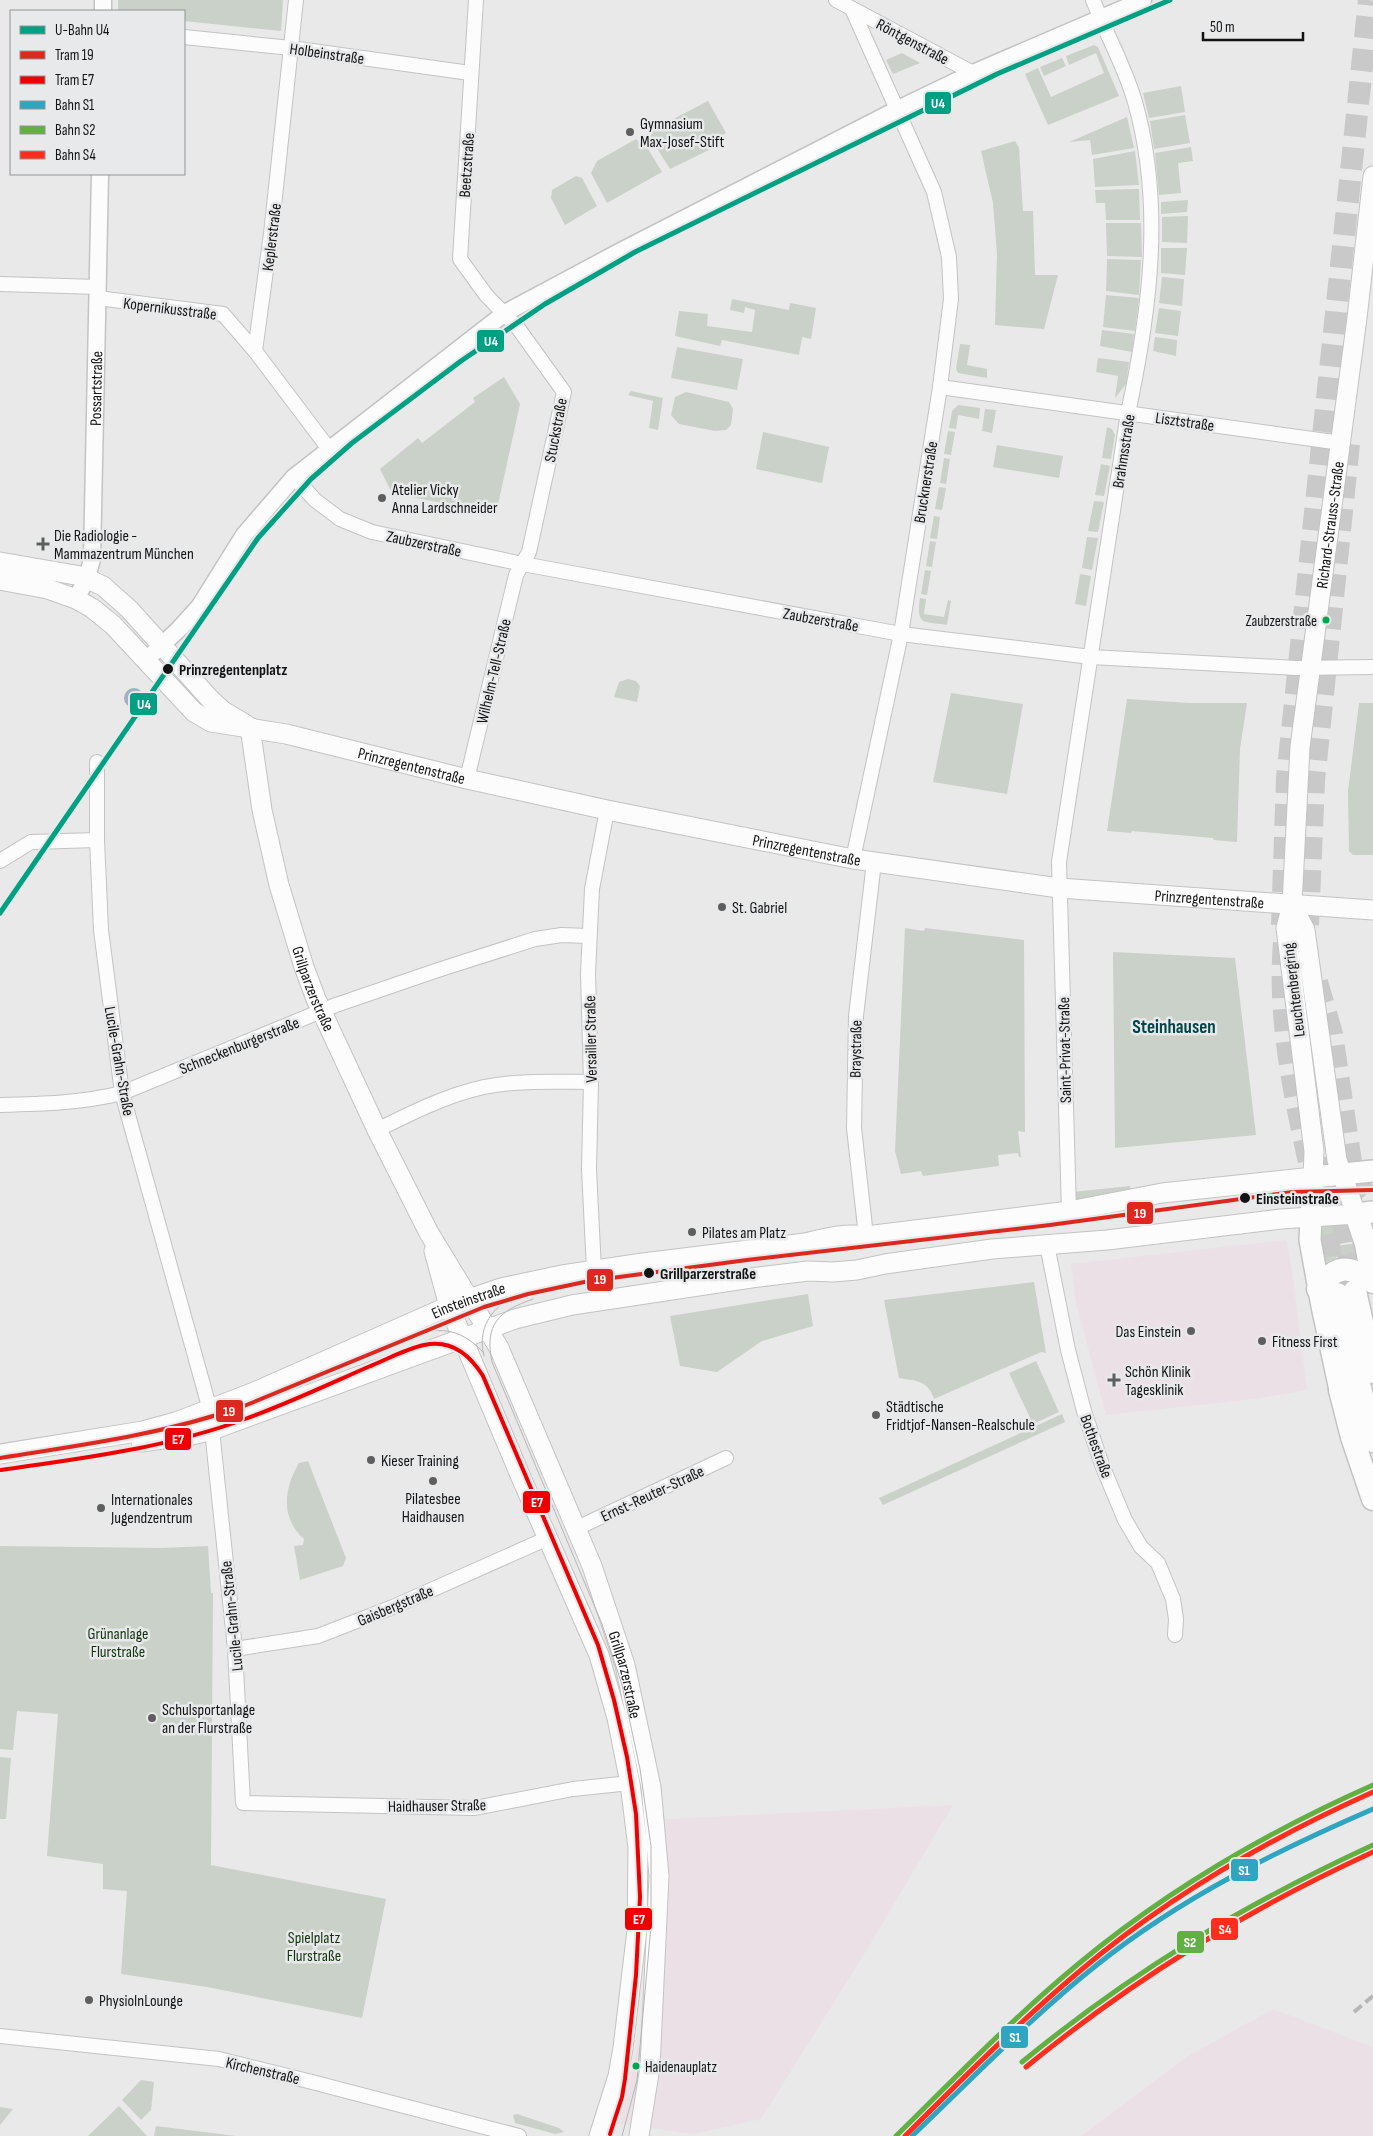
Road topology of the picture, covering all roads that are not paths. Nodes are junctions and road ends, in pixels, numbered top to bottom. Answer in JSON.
{"nodes":[{"id":1,"x":296,"y":0,"type":"edge"},
{"id":2,"x":476,"y":0,"type":"edge"},
{"id":3,"x":836,"y":0,"type":"edge"},
{"id":4,"x":1093,"y":0,"type":"edge"},
{"id":5,"x":1143,"y":0,"type":"edge"},
{"id":6,"x":852,"y":9,"type":"junction"},
{"id":7,"x":1100,"y":19,"type":"junction"},
{"id":8,"x":185,"y":37,"type":"edge"},
{"id":9,"x":291,"y":48,"type":"junction"},
{"id":10,"x":470,"y":73,"type":"junction"},
{"id":11,"x":973,"y":73,"type":"junction"},
{"id":12,"x":898,"y":109,"type":"junction"},
{"id":13,"x":100,"y":175,"type":"edge"},
{"id":14,"x":1373,"y":176,"type":"edge"},
{"id":15,"x":0,"y":284,"type":"edge"},
{"id":16,"x":98,"y":293,"type":"junction"},
{"id":17,"x":505,"y":312,"type":"junction"},
{"id":18,"x":255,"y":351,"type":"junction"},
{"id":19,"x":940,"y":387,"type":"junction"},
{"id":20,"x":1128,"y":413,"type":"junction"},
{"id":21,"x":1341,"y":443,"type":"junction"},
{"id":22,"x":330,"y":449,"type":"junction"},
{"id":23,"x":294,"y":478,"type":"junction"},
{"id":24,"x":0,"y":562,"type":"edge"},
{"id":25,"x":523,"y":564,"type":"junction"},
{"id":26,"x":87,"y":578,"type":"junction"},
{"id":27,"x":0,"y":580,"type":"edge"},
{"id":28,"x":76,"y":599,"type":"junction"},
{"id":29,"x":901,"y":634,"type":"junction"},
{"id":30,"x":161,"y":646,"type":"junction"},
{"id":31,"x":1091,"y":657,"type":"junction"},
{"id":32,"x":145,"y":661,"type":"junction"},
{"id":33,"x":1310,"y":667,"type":"junction"},
{"id":34,"x":1373,"y":668,"type":"edge"},
{"id":35,"x":250,"y":727,"type":"junction"},
{"id":36,"x":97,"y":762,"type":"dead end"},
{"id":37,"x":468,"y":779,"type":"junction"},
{"id":38,"x":607,"y":810,"type":"junction"},
{"id":39,"x":97,"y":840,"type":"junction"},
{"id":40,"x":853,"y":859,"type":"junction"},
{"id":41,"x":0,"y":861,"type":"edge"},
{"id":42,"x":874,"y":862,"type":"junction"},
{"id":43,"x":1060,"y":888,"type":"junction"},
{"id":44,"x":1292,"y":905,"type":"junction"},
{"id":45,"x":1373,"y":910,"type":"edge"},
{"id":46,"x":589,"y":936,"type":"junction"},
{"id":47,"x":321,"y":1011,"type":"junction"},
{"id":48,"x":591,"y":1082,"type":"junction"},
{"id":49,"x":122,"y":1093,"type":"junction"},
{"id":50,"x":0,"y":1105,"type":"edge"},
{"id":51,"x":377,"y":1130,"type":"junction"},
{"id":52,"x":1373,"y":1170,"type":"edge"},
{"id":53,"x":1342,"y":1175,"type":"junction"},
{"id":54,"x":1313,"y":1177,"type":"junction"},
{"id":55,"x":1069,"y":1211,"type":"junction"},
{"id":56,"x":1364,"y":1213,"type":"edge"},
{"id":57,"x":1310,"y":1217,"type":"junction"},
{"id":58,"x":430,"y":1233,"type":"junction"},
{"id":59,"x":866,"y":1236,"type":"junction"},
{"id":60,"x":1047,"y":1245,"type":"junction"},
{"id":61,"x":594,"y":1270,"type":"junction"},
{"id":62,"x":1351,"y":1287,"type":"edge"},
{"id":63,"x":470,"y":1298,"type":"junction"},
{"id":64,"x":449,"y":1306,"type":"junction"},
{"id":65,"x":488,"y":1329,"type":"junction"},
{"id":66,"x":462,"y":1339,"type":"junction"},
{"id":67,"x":1373,"y":1372,"type":"edge"},
{"id":68,"x":1340,"y":1390,"type":"joint"},
{"id":69,"x":210,"y":1410,"type":"junction"},
{"id":70,"x":212,"y":1430,"type":"junction"},
{"id":71,"x":1373,"y":1442,"type":"edge"},
{"id":72,"x":0,"y":1454,"type":"edge"},
{"id":73,"x":726,"y":1458,"type":"dead end"},
{"id":74,"x":0,"y":1464,"type":"edge"},
{"id":75,"x":1373,"y":1499,"type":"edge"},
{"id":76,"x":577,"y":1528,"type":"junction"},
{"id":77,"x":548,"y":1538,"type":"junction"},
{"id":78,"x":1175,"y":1635,"type":"dead end"},
{"id":79,"x":235,"y":1649,"type":"junction"},
{"id":80,"x":630,"y":1783,"type":"junction"},
{"id":81,"x":243,"y":1803,"type":"joint"},
{"id":82,"x":0,"y":2036,"type":"edge"},
{"id":83,"x":519,"y":2136,"type":"edge"},
{"id":84,"x":598,"y":2136,"type":"edge"},
{"id":85,"x":640,"y":2136,"type":"edge"}],
"edges":[{"from":1,"to":9,"type":"street","name":"Keplerstraße"},
{"from":2,"to":10,"type":"street","name":"Beetzstraße"},
{"from":3,"to":6,"type":"street","name":"Röntgenstraße"},
{"from":4,"to":7,"type":"street","name":"Brahmsstraße"},
{"from":5,"to":7,"type":"street"},
{"from":6,"to":11,"type":"street","name":"Röntgenstraße"},
{"from":6,"to":12,"type":"street","name":"Röntgenstraße"},
{"from":7,"to":11,"type":"street"},
{"from":7,"to":20,"type":"street","name":"Brahmsstraße"},
{"from":8,"to":9,"type":"street","name":"Holbeinstraße"},
{"from":9,"to":10,"type":"street","name":"Holbeinstraße"},
{"from":9,"to":18,"type":"street","name":"Keplerstraße"},
{"from":10,"to":17,"type":"street","name":"Beetzstraße"},
{"from":11,"to":12,"type":"street"},
{"from":12,"to":17,"type":"street"},
{"from":12,"to":19,"type":"street","name":"Brucknerstraße"},
{"from":13,"to":16,"type":"street","name":"Possartstraße"},
{"from":14,"to":21,"type":"main road","name":"Richard-Strauss-Straße"},
{"from":15,"to":16,"type":"street","name":"Kopernikusstraße"},
{"from":16,"to":18,"type":"street","name":"Kopernikusstraße"},
{"from":16,"to":26,"type":"street","name":"Possartstraße"},
{"from":17,"to":22,"type":"street"},
{"from":17,"to":25,"type":"street","name":"Stuckstraße"},
{"from":18,"to":22,"type":"street"},
{"from":19,"to":20,"type":"street","name":"Lisztstraße"},
{"from":19,"to":29,"type":"street","name":"Brucknerstraße"},
{"from":20,"to":21,"type":"street","name":"Lisztstraße"},
{"from":20,"to":31,"type":"street","name":"Brahmsstraße"},
{"from":21,"to":33,"type":"main road","name":"Richard-Strauss-Straße"},
{"from":22,"to":23,"type":"street"},
{"from":23,"to":25,"type":"street","name":"Zaubzerstraße"},
{"from":23,"to":30,"type":"street"},
{"from":24,"to":26,"type":"main road","name":"Prinzregentenstraße"},
{"from":25,"to":29,"type":"street","name":"Zaubzerstraße"},
{"from":25,"to":37,"type":"street","name":"Wilhelm-Tell-Straße"},
{"from":26,"to":28,"type":"street","name":"Possartstraße"},
{"from":26,"to":30,"type":"main road","name":"Prinzregentenstraße"},
{"from":27,"to":28,"type":"main road","name":"Prinzregentenstraße"},
{"from":28,"to":32,"type":"main road","name":"Prinzregentenstraße"},
{"from":29,"to":31,"type":"street","name":"Zaubzerstraße"},
{"from":29,"to":40,"type":"street","name":"Brucknerstraße"},
{"from":30,"to":32,"type":"street"},
{"from":30,"to":35,"type":"main road","name":"Prinzregentenstraße"},
{"from":31,"to":33,"type":"street","name":"Zaubzerstraße"},
{"from":31,"to":43,"type":"street","name":"Brahmsstraße"},
{"from":32,"to":35,"type":"main road","name":"Prinzregentenstraße"},
{"from":33,"to":34,"type":"street","name":"Zaubzerstraße"},
{"from":33,"to":44,"type":"main road","name":"Richard-Strauss-Straße"},
{"from":35,"to":37,"type":"main road","name":"Prinzregentenstraße"},
{"from":35,"to":47,"type":"main road","name":"Grillparzerstraße"},
{"from":36,"to":39,"type":"street","name":"Lucile-Grahn-Straße"},
{"from":37,"to":38,"type":"main road","name":"Prinzregentenstraße"},
{"from":38,"to":40,"type":"main road","name":"Prinzregentenstraße"},
{"from":38,"to":46,"type":"street","name":"Versailler Straße"},
{"from":39,"to":41,"type":"street"},
{"from":39,"to":49,"type":"street","name":"Lucile-Grahn-Straße"},
{"from":40,"to":42,"type":"main road","name":"Prinzregentenstraße"},
{"from":42,"to":43,"type":"main road","name":"Prinzregentenstraße"},
{"from":42,"to":59,"type":"street","name":"Braystraße"},
{"from":43,"to":44,"type":"main road","name":"Prinzregentenstraße"},
{"from":43,"to":55,"type":"street","name":"Saint-Privat-Straße"},
{"from":44,"to":45,"type":"main road","name":"Prinzregentenstraße"},
{"from":44,"to":53,"type":"main road","name":"Leuchtenbergring"},
{"from":44,"to":54,"type":"main road","name":"Leuchtenbergring"},
{"from":46,"to":47,"type":"street","name":"Schneckenburgerstraße"},
{"from":46,"to":48,"type":"street","name":"Versailler Straße"},
{"from":47,"to":49,"type":"street","name":"Schneckenburgerstraße"},
{"from":47,"to":51,"type":"main road","name":"Grillparzerstraße"},
{"from":48,"to":51,"type":"street"},
{"from":48,"to":61,"type":"street","name":"Versailler Straße"},
{"from":49,"to":50,"type":"street","name":"Schneckenburgerstraße"},
{"from":49,"to":69,"type":"street","name":"Lucile-Grahn-Straße"},
{"from":51,"to":58,"type":"main road","name":"Grillparzerstraße"},
{"from":52,"to":53,"type":"main road","name":"Einsteinstraße"},
{"from":53,"to":54,"type":"main road","name":"Einsteinstraße"},
{"from":53,"to":56,"type":"main road","name":"Leuchtenbergring"},
{"from":54,"to":55,"type":"main road","name":"Einsteinstraße"},
{"from":54,"to":57,"type":"main road","name":"Leuchtenbergring"},
{"from":55,"to":59,"type":"main road","name":"Einsteinstraße"},
{"from":56,"to":57,"type":"main road","name":"Einsteinstraße"},
{"from":56,"to":62,"type":"highway"},
{"from":57,"to":60,"type":"main road","name":"Einsteinstraße"},
{"from":57,"to":62,"type":"main road","name":"Leuchtenbergring"},
{"from":58,"to":63,"type":"main road","name":"Grillparzerstraße"},
{"from":58,"to":64,"type":"main road","name":"Grillparzerstraße"},
{"from":59,"to":61,"type":"main road","name":"Einsteinstraße"},
{"from":60,"to":65,"type":"main road","name":"Einsteinstraße"},
{"from":60,"to":78,"type":"street","name":"Bothestraße"},
{"from":61,"to":63,"type":"main road","name":"Einsteinstraße"},
{"from":62,"to":67,"type":"highway"},
{"from":62,"to":68,"type":"main road","name":"Leuchtenbergring"},
{"from":62,"to":71,"type":"highway"},
{"from":63,"to":64,"type":"main road","name":"Einsteinstraße"},
{"from":63,"to":65,"type":"main road","name":"Grillparzerstraße"},
{"from":64,"to":66,"type":"main road","name":"Grillparzerstraße"},
{"from":64,"to":69,"type":"main road","name":"Einsteinstraße"},
{"from":65,"to":66,"type":"main road","name":"Einsteinstraße"},
{"from":65,"to":76,"type":"main road","name":"Grillparzerstraße"},
{"from":66,"to":70,"type":"main road","name":"Einsteinstraße"},
{"from":66,"to":77,"type":"main road","name":"Grillparzerstraße"},
{"from":68,"to":75,"type":"highway"},
{"from":69,"to":72,"type":"main road","name":"Einsteinstraße"},
{"from":70,"to":74,"type":"main road","name":"Einsteinstraße"},
{"from":70,"to":79,"type":"street","name":"Lucile-Grahn-Straße"},
{"from":73,"to":76,"type":"street","name":"Ernst-Reuter-Straße"},
{"from":76,"to":85,"type":"main road","name":"Grillparzerstraße"},
{"from":77,"to":79,"type":"street","name":"Gaisbergstraße"},
{"from":77,"to":80,"type":"main road","name":"Grillparzerstraße"},
{"from":79,"to":81,"type":"street","name":"Lucile-Grahn-Straße"},
{"from":80,"to":81,"type":"street","name":"Haidhauser Straße"},
{"from":80,"to":84,"type":"main road","name":"Grillparzerstraße"},
{"from":82,"to":83,"type":"street","name":"Kirchenstraße"}]}
